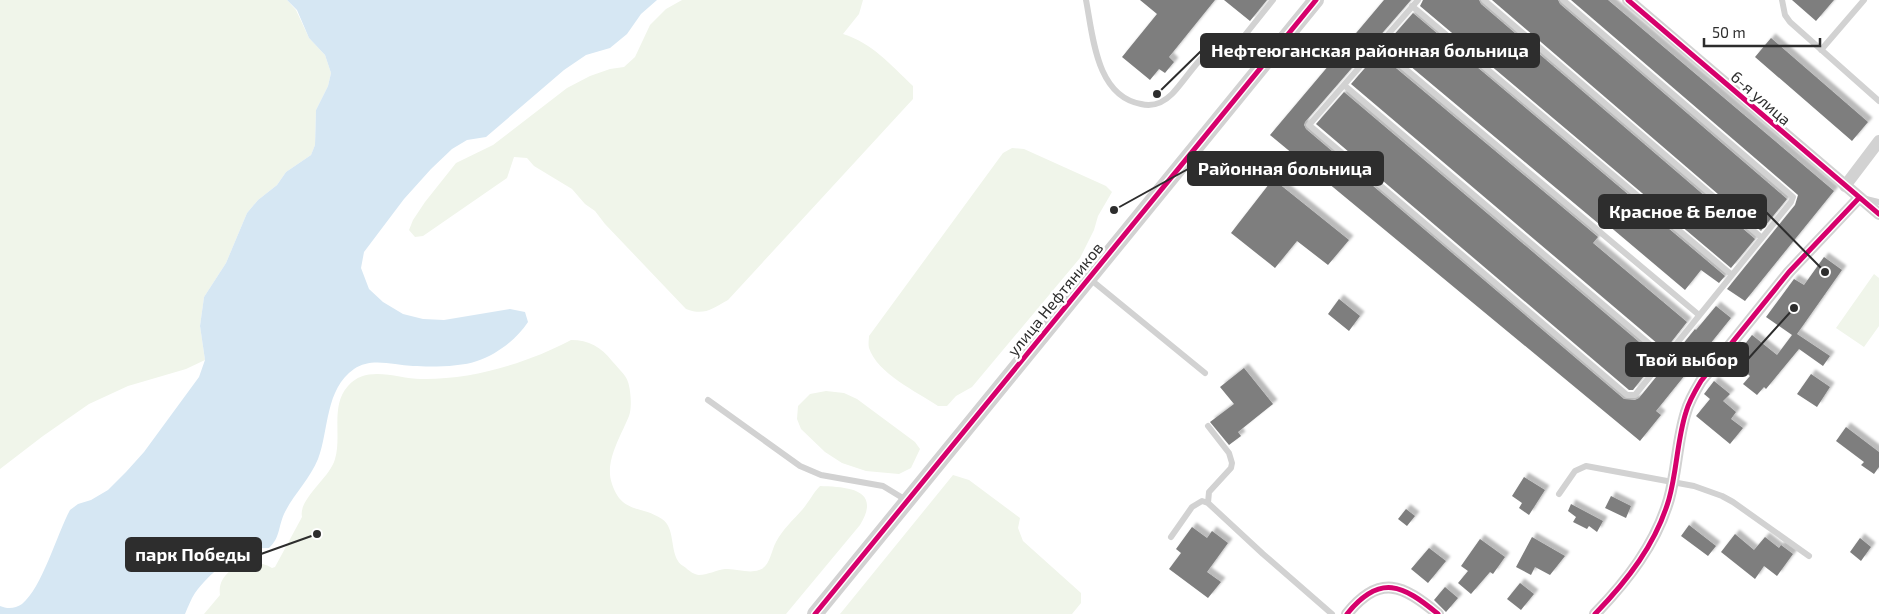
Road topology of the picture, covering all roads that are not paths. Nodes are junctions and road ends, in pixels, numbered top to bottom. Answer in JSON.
{"nodes":[{"id":1,"x":1086,"y":0,"type":"edge"},
{"id":2,"x":1273,"y":0,"type":"edge"},
{"id":3,"x":1316,"y":0,"type":"edge"},
{"id":4,"x":1418,"y":0,"type":"edge"},
{"id":5,"x":1484,"y":0,"type":"edge"},
{"id":6,"x":1563,"y":0,"type":"edge"},
{"id":7,"x":1628,"y":0,"type":"edge"},
{"id":8,"x":1782,"y":0,"type":"edge"},
{"id":9,"x":1864,"y":0,"type":"edge"},
{"id":10,"x":1412,"y":6,"type":"junction"},
{"id":11,"x":1378,"y":46,"type":"junction"},
{"id":12,"x":1821,"y":50,"type":"junction"},
{"id":13,"x":1344,"y":85,"type":"junction"},
{"id":14,"x":1879,"y":101,"type":"edge"},
{"id":15,"x":1879,"y":141,"type":"edge"},
{"id":16,"x":1845,"y":186,"type":"junction"},
{"id":17,"x":1859,"y":198,"type":"junction"},
{"id":18,"x":1879,"y":202,"type":"edge"},
{"id":19,"x":1879,"y":214,"type":"edge"},
{"id":20,"x":1762,"y":238,"type":"junction"},
{"id":21,"x":1732,"y":275,"type":"junction"},
{"id":22,"x":1089,"y":278,"type":"junction"},
{"id":23,"x":1699,"y":315,"type":"junction"},
{"id":24,"x":1666,"y":357,"type":"junction"},
{"id":25,"x":1205,"y":374,"type":"dead end"},
{"id":26,"x":708,"y":400,"type":"dead end"},
{"id":27,"x":1208,"y":426,"type":"dead end"},
{"id":28,"x":1673,"y":483,"type":"junction"},
{"id":29,"x":1559,"y":494,"type":"dead end"},
{"id":30,"x":907,"y":501,"type":"junction"},
{"id":31,"x":1208,"y":503,"type":"junction"},
{"id":32,"x":1171,"y":537,"type":"dead end"},
{"id":33,"x":1808,"y":556,"type":"dead end"},
{"id":34,"x":815,"y":614,"type":"edge"},
{"id":35,"x":1332,"y":614,"type":"edge"},
{"id":36,"x":1347,"y":614,"type":"edge"},
{"id":37,"x":1438,"y":614,"type":"edge"},
{"id":38,"x":1595,"y":614,"type":"edge"}],
"edges":[{"from":1,"to":2,"type":"lane"},
{"from":3,"to":22,"type":"street","name":"улица Нефтяников"},
{"from":4,"to":10,"type":"lane"},
{"from":5,"to":20,"type":"lane"},
{"from":6,"to":20,"type":"lane"},
{"from":7,"to":16,"type":"street","name":"6-я улица"},
{"from":8,"to":12,"type":"lane"},
{"from":9,"to":12,"type":"lane"},
{"from":10,"to":11,"type":"lane"},
{"from":10,"to":21,"type":"lane"},
{"from":11,"to":13,"type":"lane"},
{"from":11,"to":23,"type":"lane"},
{"from":12,"to":14,"type":"lane"},
{"from":13,"to":24,"type":"lane"},
{"from":13,"to":24,"type":"lane"},
{"from":15,"to":16,"type":"street"},
{"from":16,"to":17,"type":"street","name":"6-я улица"},
{"from":17,"to":18,"type":"lane"},
{"from":17,"to":19,"type":"street","name":"6-я улица"},
{"from":17,"to":28,"type":"street"},
{"from":20,"to":21,"type":"lane"},
{"from":21,"to":23,"type":"lane"},
{"from":22,"to":25,"type":"lane"},
{"from":22,"to":30,"type":"street","name":"улица Нефтяников"},
{"from":23,"to":24,"type":"lane"},
{"from":26,"to":30,"type":"lane"},
{"from":27,"to":31,"type":"lane"},
{"from":28,"to":29,"type":"lane"},
{"from":28,"to":33,"type":"lane"},
{"from":28,"to":38,"type":"street"},
{"from":30,"to":34,"type":"street","name":"улица Нефтяников"},
{"from":31,"to":32,"type":"lane"},
{"from":31,"to":35,"type":"lane"},
{"from":36,"to":37,"type":"street"}]}
